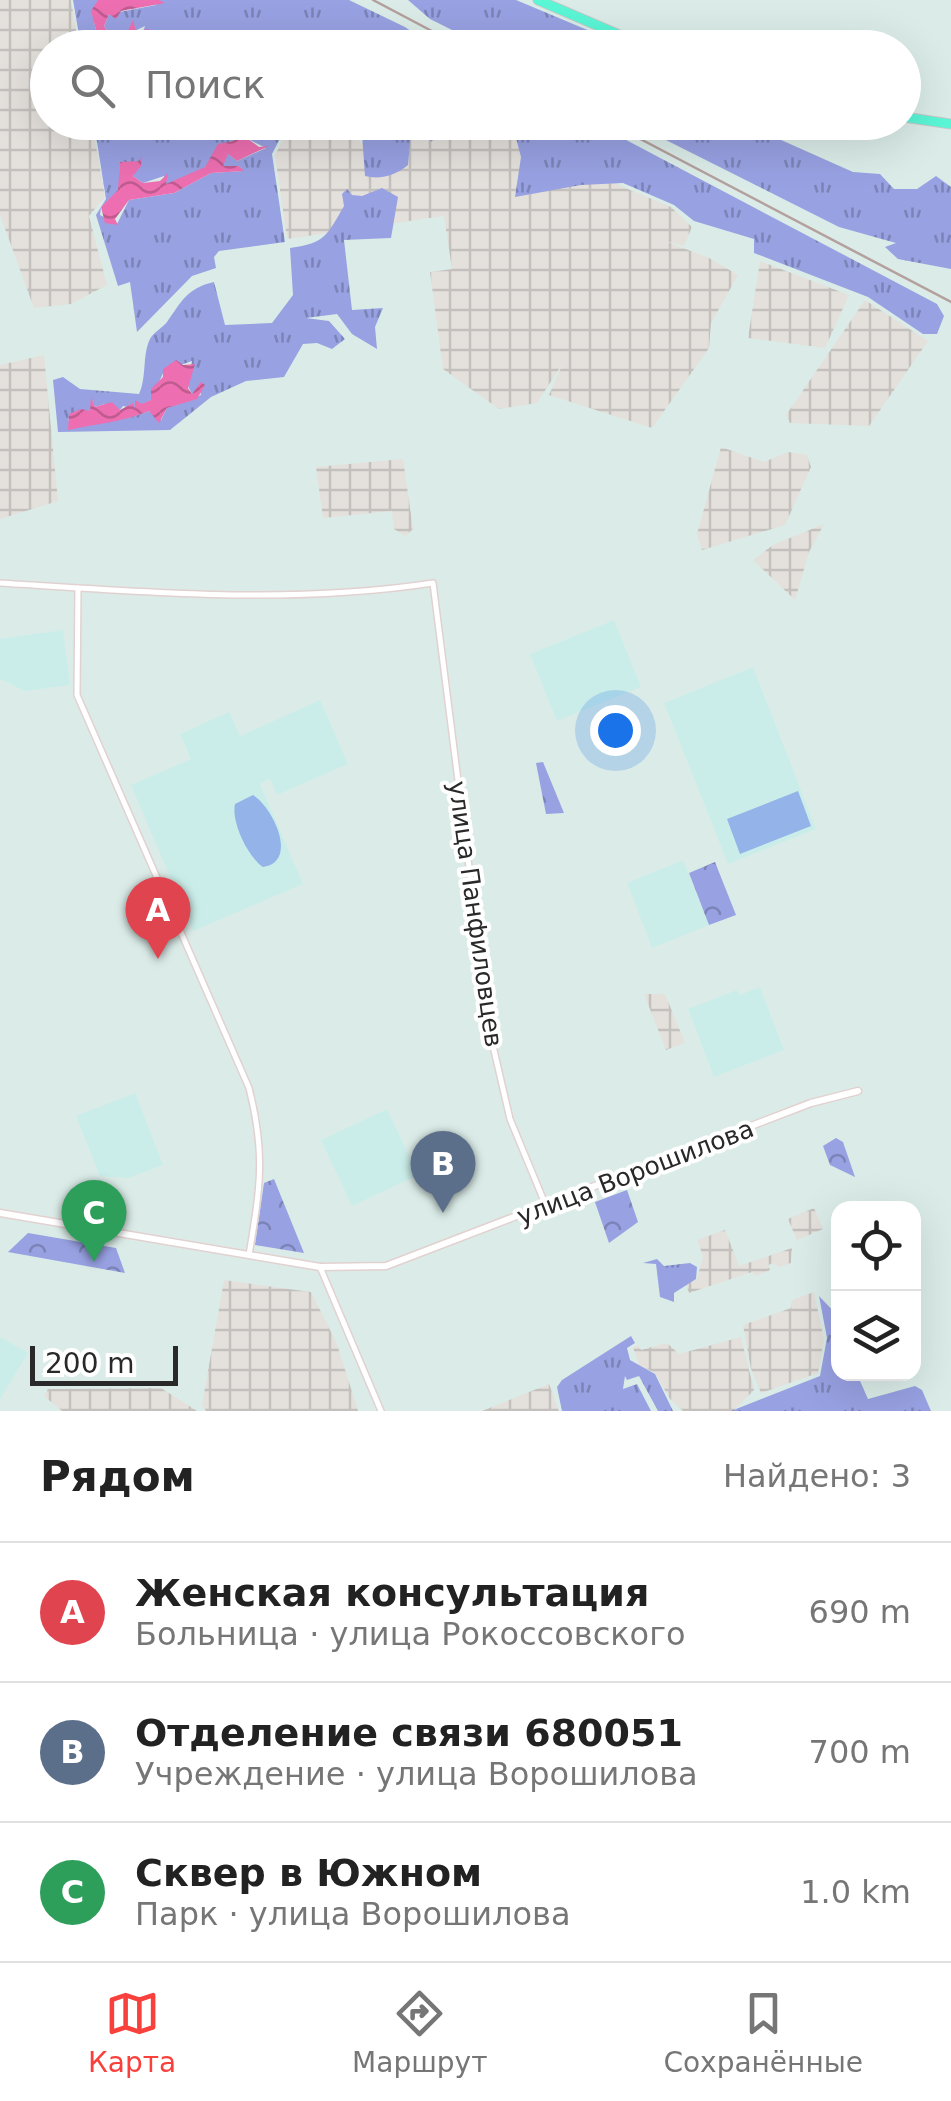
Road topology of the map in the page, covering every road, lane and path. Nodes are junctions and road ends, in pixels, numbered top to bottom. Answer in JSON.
{"nodes":[{"id":1,"x":538,"y":0,"type":"edge"},
{"id":2,"x":608,"y":30,"type":"edge"},
{"id":3,"x":921,"y":120,"type":"edge"},
{"id":4,"x":951,"y":124,"type":"edge"},
{"id":5,"x":0,"y":583,"type":"edge"},
{"id":6,"x":78,"y":588,"type":"junction"},
{"id":7,"x":858,"y":1091,"type":"dead end"},
{"id":8,"x":546,"y":1206,"type":"junction"},
{"id":9,"x":0,"y":1213,"type":"edge"},
{"id":10,"x":250,"y":1255,"type":"junction"},
{"id":11,"x":320,"y":1267,"type":"junction"},
{"id":12,"x":381,"y":1411,"type":"edge"}],
"edges":[{"from":1,"to":2,"type":"highway"},
{"from":3,"to":4,"type":"highway"},
{"from":5,"to":6,"type":"street"},
{"from":6,"to":8,"type":"street","name":"улица Панфиловцев"},
{"from":6,"to":10,"type":"street"},
{"from":7,"to":8,"type":"main road","name":"улица Ворошилова"},
{"from":8,"to":11,"type":"main road","name":"улица Ворошилова"},
{"from":9,"to":10,"type":"main road","name":"улица Ворошилова"},
{"from":10,"to":11,"type":"main road","name":"улица Ворошилова"},
{"from":11,"to":12,"type":"street"}]}
